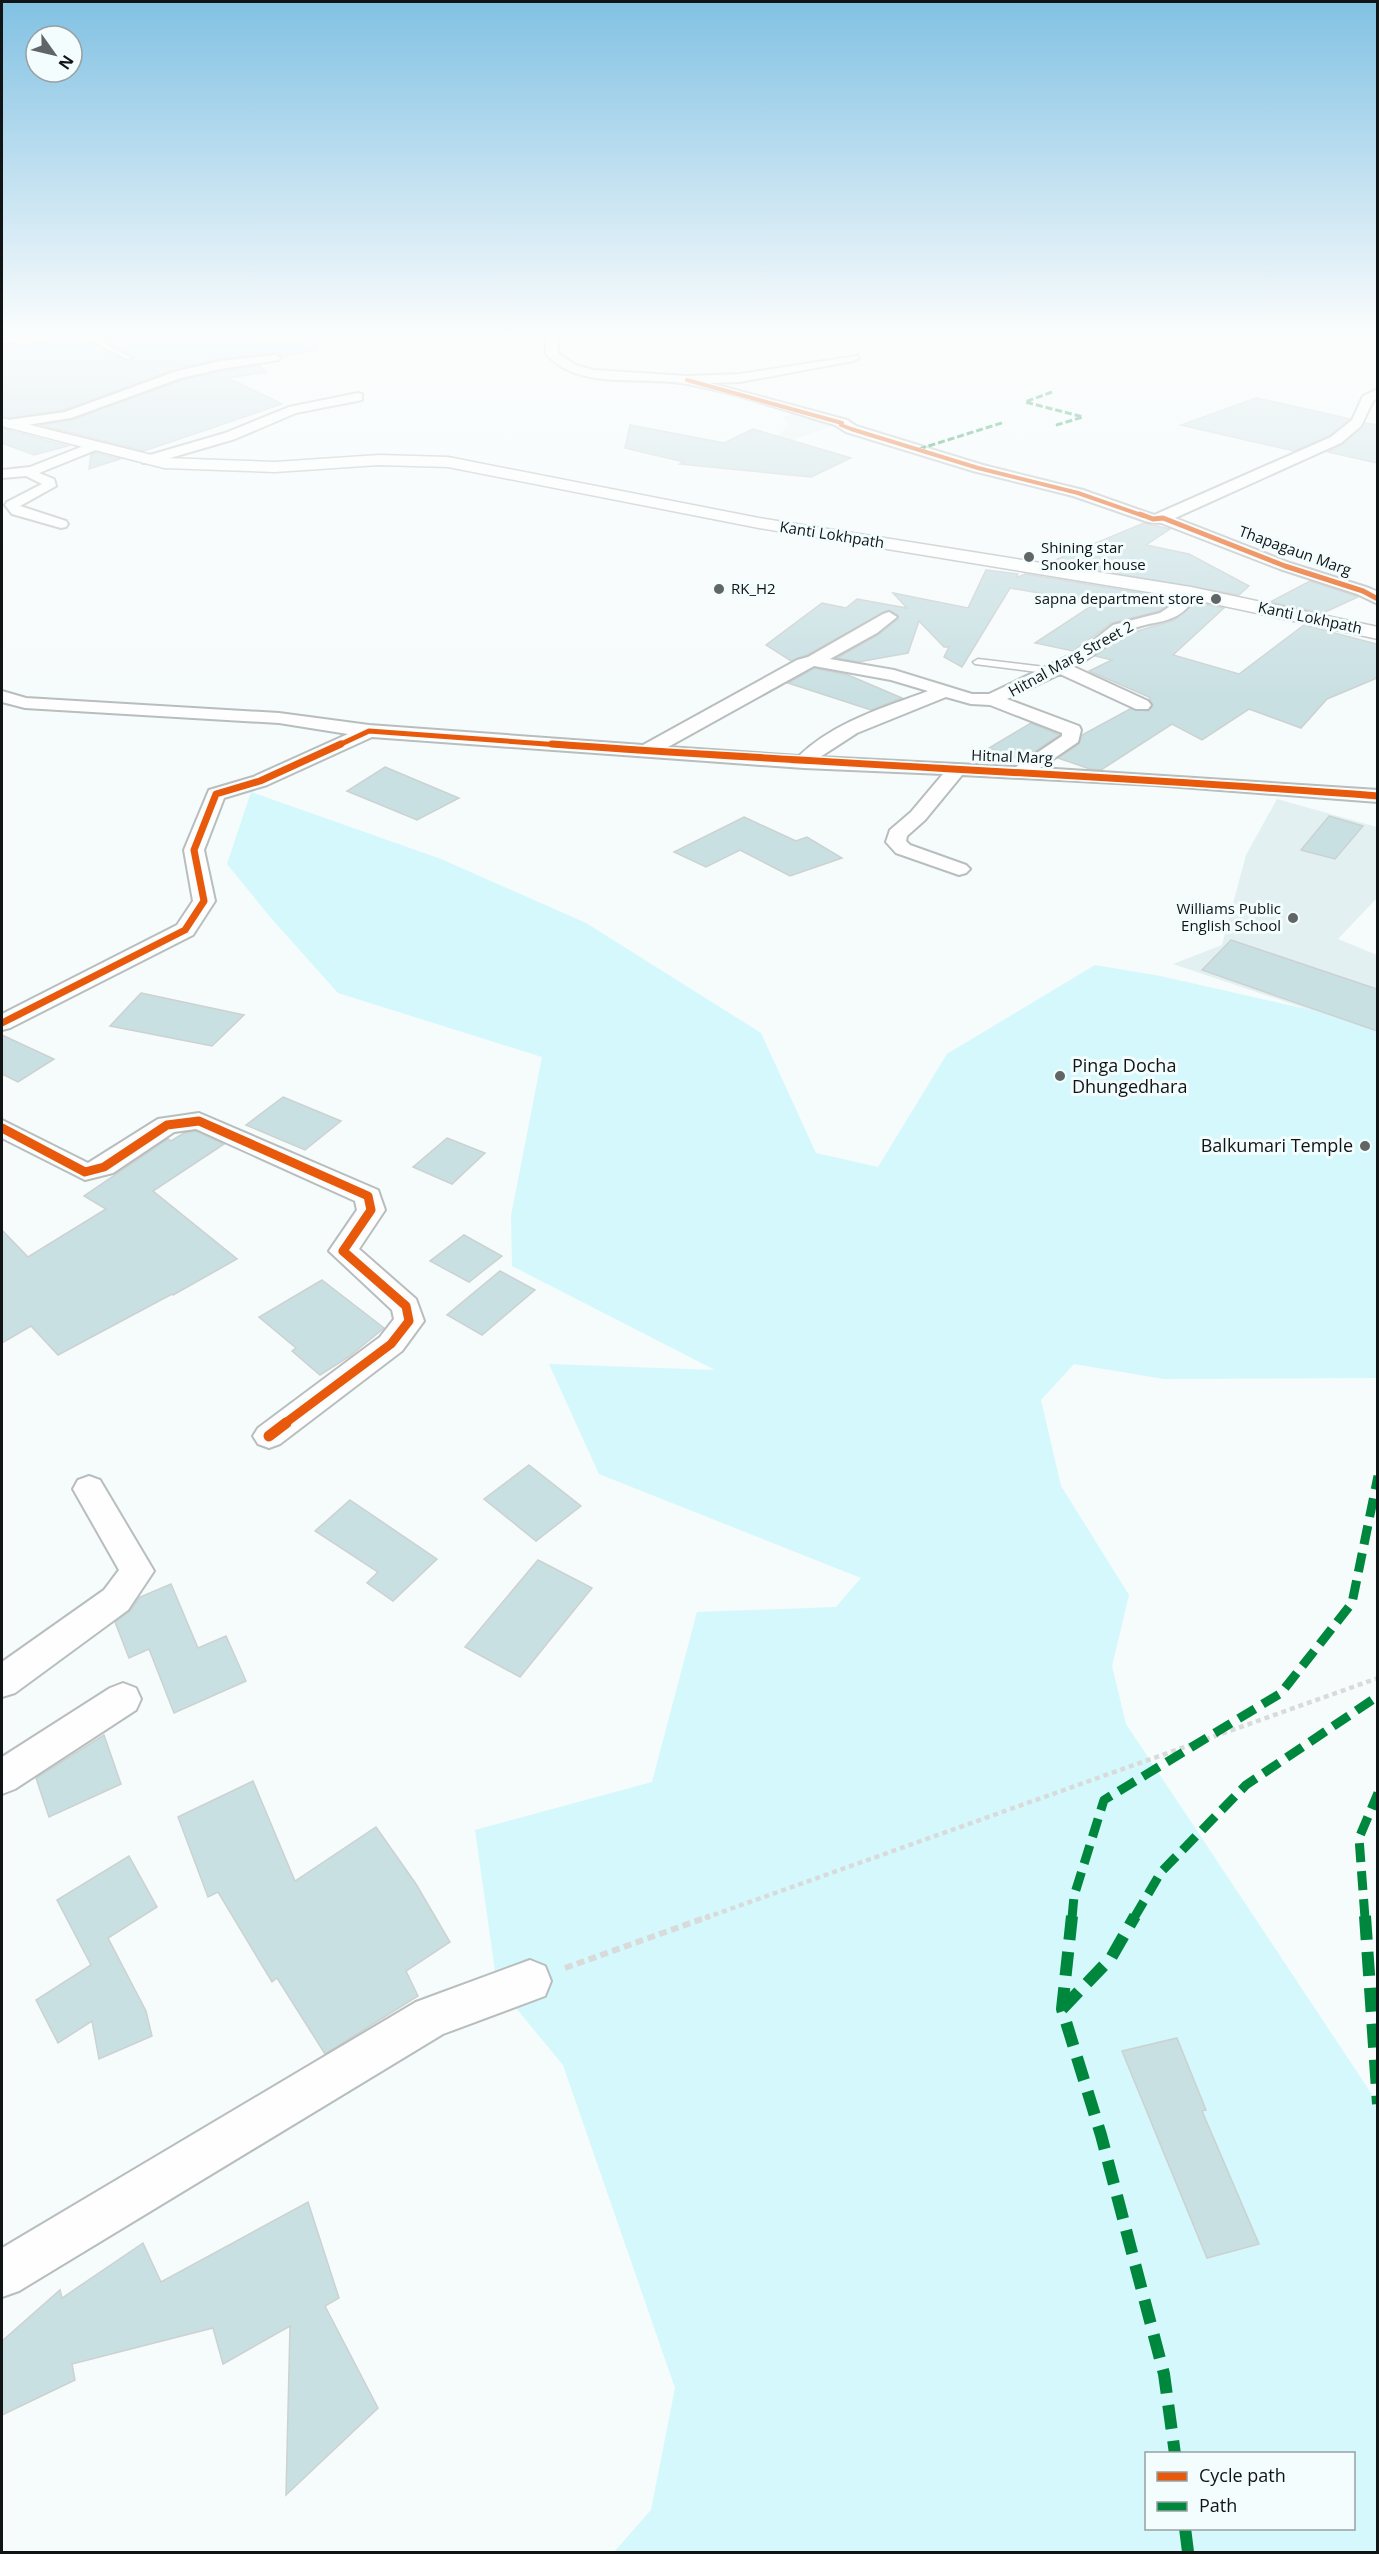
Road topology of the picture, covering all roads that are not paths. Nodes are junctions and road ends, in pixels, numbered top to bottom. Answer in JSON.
{"nodes":[{"id":1,"x":68,"y":456,"type":"edge"},
{"id":2,"x":131,"y":456,"type":"edge"},
{"id":3,"x":161,"y":456,"type":"edge"},
{"id":4,"x":940,"y":456,"type":"edge"},
{"id":5,"x":1300,"y":456,"type":"edge"},
{"id":6,"x":148,"y":460,"type":"junction"},
{"id":7,"x":32,"y":471,"type":"junction"},
{"id":8,"x":2,"y":474,"type":"edge"},
{"id":9,"x":2,"y":495,"type":"edge"},
{"id":10,"x":16,"y":502,"type":"junction"},
{"id":11,"x":1163,"y":518,"type":"junction"},
{"id":12,"x":61,"y":524,"type":"dead end"},
{"id":13,"x":1191,"y":593,"type":"junction"},
{"id":14,"x":1377,"y":599,"type":"edge"},
{"id":15,"x":889,"y":617,"type":"dead end"},
{"id":16,"x":1377,"y":633,"type":"edge"},
{"id":17,"x":814,"y":661,"type":"junction"},
{"id":18,"x":978,"y":662,"type":"dead end"},
{"id":19,"x":1056,"y":669,"type":"junction"},
{"id":20,"x":946,"y":691,"type":"junction"},
{"id":21,"x":2,"y":696,"type":"edge"},
{"id":22,"x":992,"y":700,"type":"junction"},
{"id":23,"x":1142,"y":705,"type":"dead end"},
{"id":24,"x":369,"y":730,"type":"junction"},
{"id":25,"x":646,"y":751,"type":"junction"},
{"id":26,"x":804,"y":762,"type":"junction"},
{"id":27,"x":956,"y":771,"type":"junction"},
{"id":28,"x":1022,"y":772,"type":"junction"},
{"id":29,"x":1377,"y":796,"type":"edge"},
{"id":30,"x":959,"y":868,"type":"dead end"},
{"id":31,"x":2,"y":1023,"type":"edge"},
{"id":32,"x":2,"y":1128,"type":"edge"},
{"id":33,"x":269,"y":1436,"type":"dead end"},
{"id":34,"x":89,"y":1490,"type":"dead end"},
{"id":35,"x":2,"y":1682,"type":"edge"},
{"id":36,"x":123,"y":1699,"type":"dead end"},
{"id":37,"x":2,"y":1777,"type":"edge"},
{"id":38,"x":530,"y":1981,"type":"road end"},
{"id":39,"x":2,"y":2274,"type":"edge"}],
"edges":[{"from":1,"to":7,"type":"street"},
{"from":2,"to":6,"type":"main road","name":"Kanti Lokhpath"},
{"from":3,"to":6,"type":"street"},
{"from":4,"to":11,"type":"street","name":"Thapagaun Marg"},
{"from":5,"to":11,"type":"street"},
{"from":6,"to":13,"type":"main road","name":"Kanti Lokhpath"},
{"from":7,"to":8,"type":"street"},
{"from":7,"to":10,"type":"street"},
{"from":9,"to":10,"type":"street"},
{"from":10,"to":12,"type":"street"},
{"from":11,"to":14,"type":"street","name":"Thapagaun Marg"},
{"from":13,"to":16,"type":"main road","name":"Kanti Lokhpath"},
{"from":13,"to":19,"type":"street","name":"Hitnal Marg Street 2"},
{"from":15,"to":17,"type":"street"},
{"from":17,"to":20,"type":"street","name":"Hitnal Marg Street 2"},
{"from":17,"to":25,"type":"street"},
{"from":18,"to":19,"type":"lane"},
{"from":19,"to":22,"type":"street","name":"Hitnal Marg Street 2"},
{"from":19,"to":23,"type":"street"},
{"from":20,"to":22,"type":"street","name":"Hitnal Marg Street 2"},
{"from":20,"to":26,"type":"street"},
{"from":21,"to":24,"type":"street","name":"Hitnal Marg"},
{"from":22,"to":28,"type":"street"},
{"from":24,"to":25,"type":"street","name":"Hitnal Marg"},
{"from":24,"to":31,"type":"street"},
{"from":25,"to":26,"type":"street","name":"Hitnal Marg"},
{"from":26,"to":27,"type":"street","name":"Hitnal Marg"},
{"from":27,"to":28,"type":"street","name":"Hitnal Marg"},
{"from":27,"to":30,"type":"street"},
{"from":28,"to":29,"type":"street","name":"Hitnal Marg"},
{"from":32,"to":33,"type":"street"},
{"from":34,"to":35,"type":"street"},
{"from":36,"to":37,"type":"street"},
{"from":38,"to":39,"type":"street"}]}
